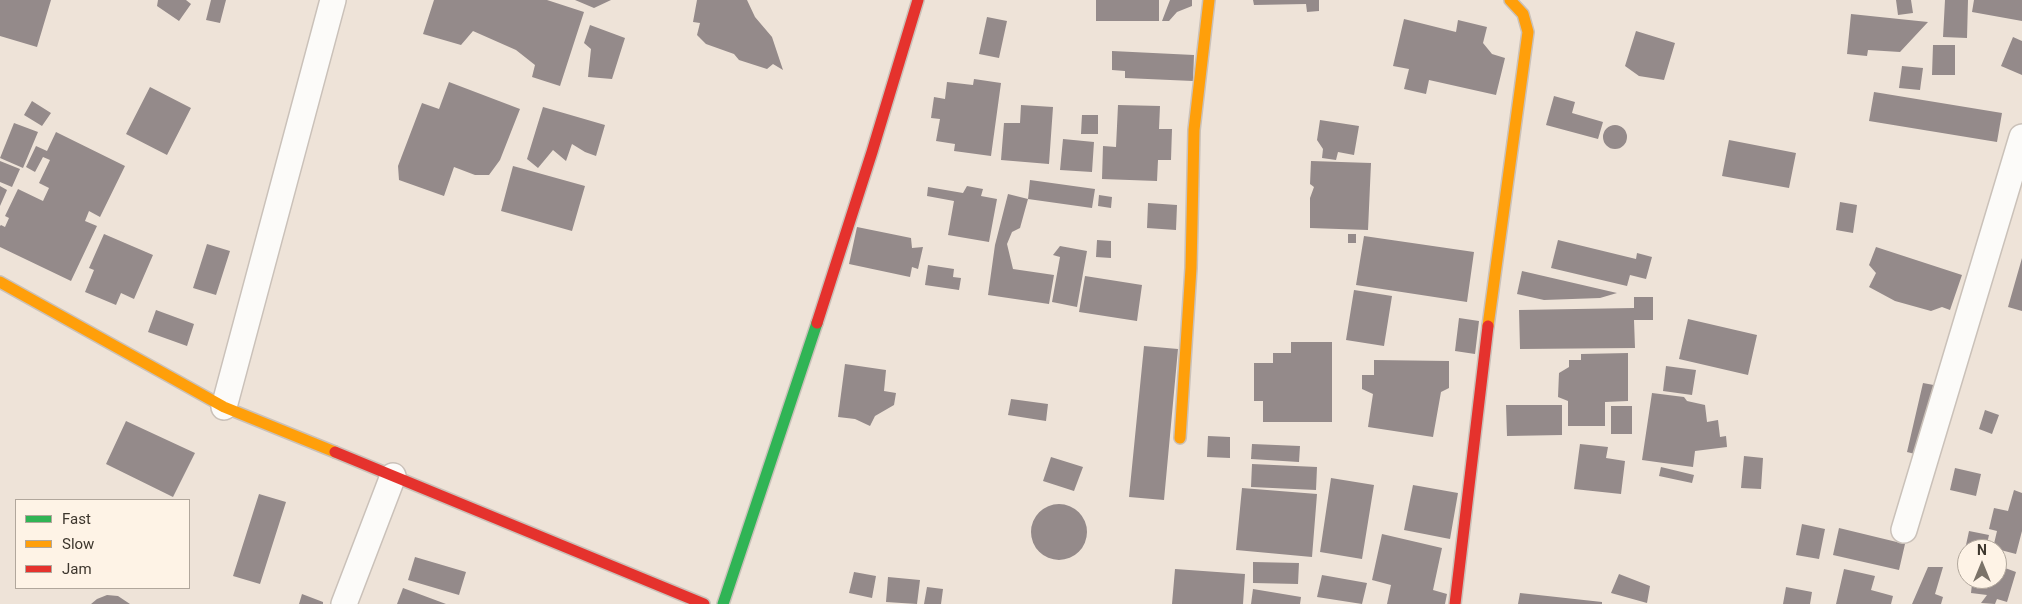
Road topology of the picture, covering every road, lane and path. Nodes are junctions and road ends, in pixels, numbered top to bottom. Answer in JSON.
{"nodes":[{"id":1,"x":333,"y":0,"type":"edge"},
{"id":2,"x":918,"y":0,"type":"edge"},
{"id":3,"x":1209,"y":0,"type":"edge"},
{"id":4,"x":1510,"y":0,"type":"edge"},
{"id":5,"x":2022,"y":137,"type":"edge"},
{"id":6,"x":0,"y":282,"type":"edge"},
{"id":7,"x":224,"y":407,"type":"junction"},
{"id":8,"x":1180,"y":438,"type":"dead end"},
{"id":9,"x":393,"y":476,"type":"junction"},
{"id":10,"x":1904,"y":530,"type":"dead end"},
{"id":11,"x":344,"y":604,"type":"edge"},
{"id":12,"x":704,"y":604,"type":"edge"},
{"id":13,"x":723,"y":604,"type":"edge"},
{"id":14,"x":1455,"y":604,"type":"edge"}],
"edges":[{"from":1,"to":7,"type":"street"},
{"from":2,"to":13,"type":"street"},
{"from":3,"to":8,"type":"street"},
{"from":4,"to":14,"type":"street"},
{"from":5,"to":10,"type":"street"},
{"from":6,"to":7,"type":"street"},
{"from":7,"to":9,"type":"street"},
{"from":9,"to":11,"type":"street"},
{"from":9,"to":12,"type":"street"}]}
